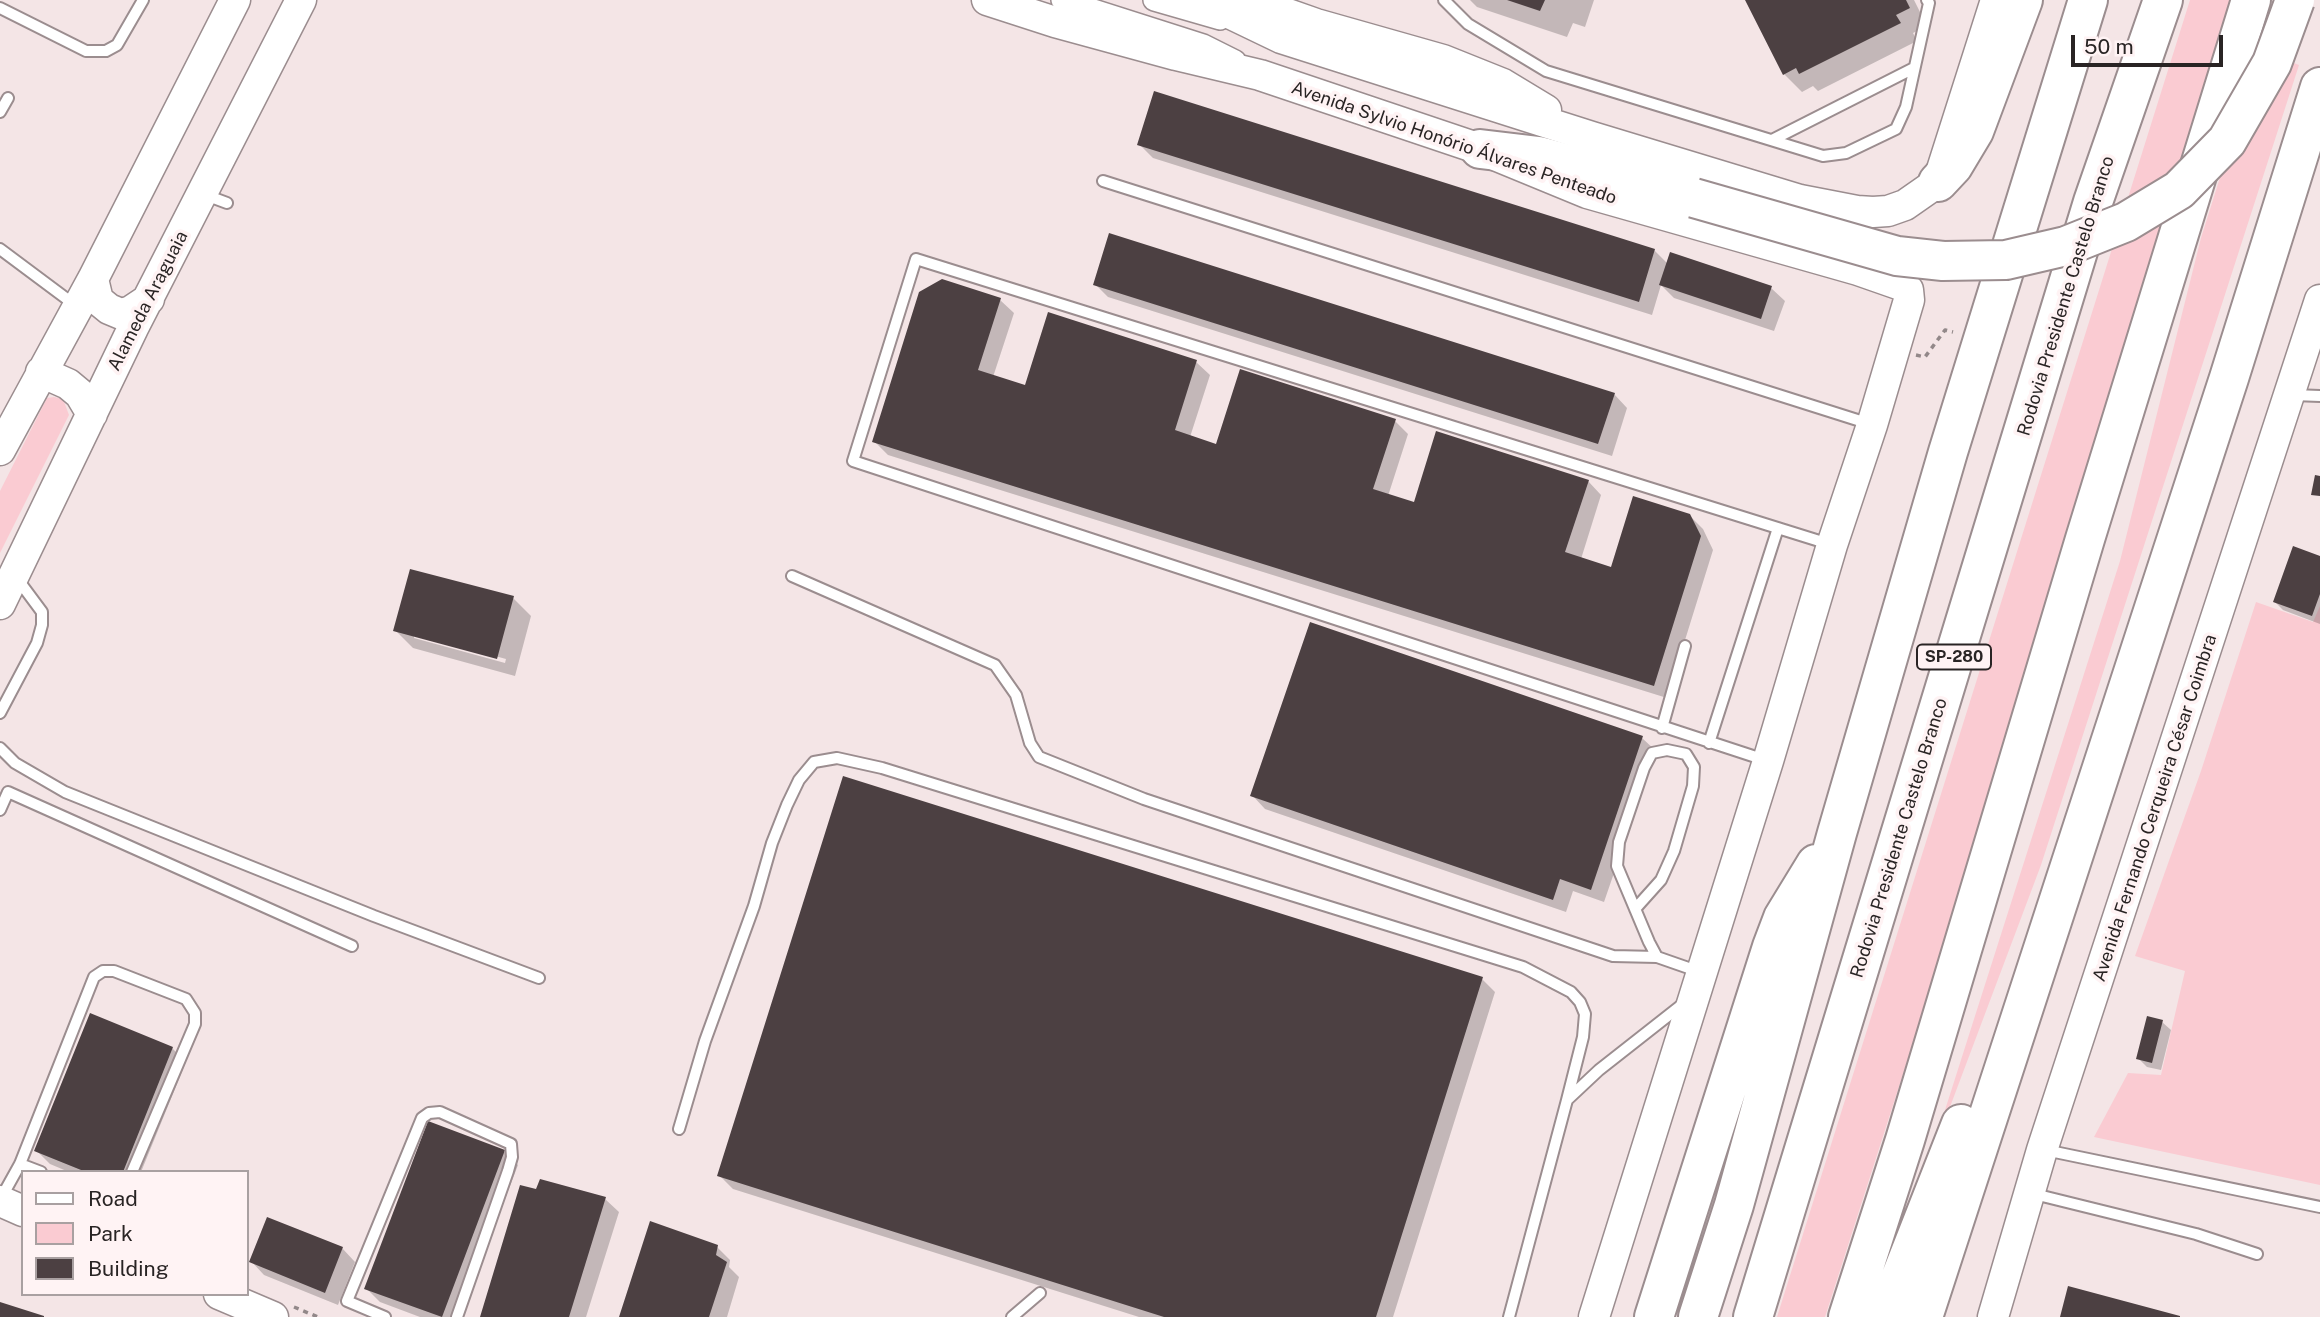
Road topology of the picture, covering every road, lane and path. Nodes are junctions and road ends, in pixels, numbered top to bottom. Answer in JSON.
{"nodes":[{"id":1,"x":143,"y":0,"type":"edge"},
{"id":2,"x":235,"y":0,"type":"edge"},
{"id":3,"x":301,"y":0,"type":"edge"},
{"id":4,"x":987,"y":0,"type":"edge"},
{"id":5,"x":1062,"y":0,"type":"edge"},
{"id":6,"x":1154,"y":0,"type":"edge"},
{"id":7,"x":1248,"y":0,"type":"edge"},
{"id":8,"x":1444,"y":0,"type":"edge"},
{"id":9,"x":1927,"y":0,"type":"edge"},
{"id":10,"x":1996,"y":0,"type":"edge"},
{"id":11,"x":2023,"y":0,"type":"edge"},
{"id":12,"x":2088,"y":0,"type":"edge"},
{"id":13,"x":2251,"y":0,"type":"edge"},
{"id":14,"x":2295,"y":0,"type":"edge"},
{"id":15,"x":2163,"y":1,"type":"edge"},
{"id":16,"x":0,"y":8,"type":"edge"},
{"id":17,"x":1206,"y":8,"type":"edge"},
{"id":18,"x":1914,"y":68,"type":"junction"},
{"id":19,"x":1260,"y":75,"type":"junction"},
{"id":20,"x":2320,"y":87,"type":"edge"},
{"id":21,"x":8,"y":98,"type":"dead end"},
{"id":22,"x":0,"y":113,"type":"edge"},
{"id":23,"x":1592,"y":137,"type":"junction"},
{"id":24,"x":1772,"y":140,"type":"junction"},
{"id":25,"x":1480,"y":149,"type":"junction"},
{"id":26,"x":1103,"y":181,"type":"dead end"},
{"id":27,"x":1938,"y":182,"type":"junction"},
{"id":28,"x":0,"y":249,"type":"edge"},
{"id":29,"x":93,"y":279,"type":"junction"},
{"id":30,"x":149,"y":299,"type":"junction"},
{"id":31,"x":2320,"y":300,"type":"edge"},
{"id":32,"x":77,"y":307,"type":"junction"},
{"id":33,"x":1953,"y":332,"type":"dead end"},
{"id":34,"x":1894,"y":348,"type":"junction"},
{"id":35,"x":41,"y":372,"type":"junction"},
{"id":36,"x":2229,"y":378,"type":"junction"},
{"id":37,"x":2290,"y":395,"type":"junction"},
{"id":38,"x":2320,"y":396,"type":"edge"},
{"id":39,"x":92,"y":414,"type":"junction"},
{"id":40,"x":1872,"y":425,"type":"junction"},
{"id":41,"x":0,"y":450,"type":"edge"},
{"id":42,"x":1778,"y":528,"type":"junction"},
{"id":43,"x":1832,"y":545,"type":"junction"},
{"id":44,"x":15,"y":575,"type":"junction"},
{"id":45,"x":792,"y":576,"type":"dead end"},
{"id":46,"x":0,"y":604,"type":"edge"},
{"id":47,"x":1685,"y":646,"type":"dead end"},
{"id":48,"x":0,"y":713,"type":"edge"},
{"id":49,"x":1662,"y":728,"type":"junction"},
{"id":50,"x":1709,"y":743,"type":"junction"},
{"id":51,"x":0,"y":748,"type":"edge"},
{"id":52,"x":1768,"y":761,"type":"junction"},
{"id":53,"x":0,"y":810,"type":"edge"},
{"id":54,"x":1837,"y":833,"type":"junction"},
{"id":55,"x":1635,"y":909,"type":"junction"},
{"id":56,"x":352,"y":946,"type":"dead end"},
{"id":57,"x":1657,"y":957,"type":"junction"},
{"id":58,"x":539,"y":978,"type":"dead end"},
{"id":59,"x":1697,"y":984,"type":"junction"},
{"id":60,"x":1567,"y":1100,"type":"junction"},
{"id":61,"x":679,"y":1129,"type":"dead end"},
{"id":62,"x":2042,"y":1150,"type":"junction"},
{"id":63,"x":20,"y":1164,"type":"junction"},
{"id":64,"x":35,"y":1170,"type":"edge"},
{"id":65,"x":133,"y":1170,"type":"edge"},
{"id":66,"x":2028,"y":1193,"type":"junction"},
{"id":67,"x":0,"y":1201,"type":"edge"},
{"id":68,"x":2320,"y":1207,"type":"edge"},
{"id":69,"x":21,"y":1210,"type":"edge"},
{"id":70,"x":2257,"y":1254,"type":"dead end"},
{"id":71,"x":1040,"y":1293,"type":"dead end"},
{"id":72,"x":224,"y":1296,"type":"edge"},
{"id":73,"x":370,"y":1314,"type":"edge"},
{"id":74,"x":273,"y":1317,"type":"edge"},
{"id":75,"x":385,"y":1317,"type":"edge"},
{"id":76,"x":457,"y":1317,"type":"edge"},
{"id":77,"x":1012,"y":1317,"type":"edge"},
{"id":78,"x":1509,"y":1317,"type":"edge"},
{"id":79,"x":1594,"y":1317,"type":"edge"},
{"id":80,"x":1654,"y":1317,"type":"edge"},
{"id":81,"x":1698,"y":1317,"type":"edge"},
{"id":82,"x":1753,"y":1317,"type":"edge"},
{"id":83,"x":1848,"y":1317,"type":"edge"},
{"id":84,"x":1885,"y":1317,"type":"edge"},
{"id":85,"x":1923,"y":1317,"type":"edge"},
{"id":86,"x":1993,"y":1317,"type":"edge"}],
"edges":[{"from":1,"to":16,"type":"lane"},
{"from":2,"to":29,"type":"street"},
{"from":3,"to":30,"type":"street","name":"Alameda Araguaia"},
{"from":4,"to":19,"type":"street","name":"Avenida Sylvio Honório Álvares Penteado"},
{"from":5,"to":19,"type":"street"},
{"from":6,"to":17,"type":"street"},
{"from":7,"to":23,"type":"street"},
{"from":8,"to":24,"type":"lane"},
{"from":9,"to":18,"type":"lane"},
{"from":10,"to":27,"type":"street"},
{"from":11,"to":27,"type":"highway"},
{"from":12,"to":54,"type":"highway"},
{"from":13,"to":83,"type":"highway"},
{"from":14,"to":25,"type":"highway","bridge":true},
{"from":15,"to":82,"type":"highway","name":"Rodovia Presidente Castelo Branco","number":"SP-280"},
{"from":17,"to":23,"type":"street"},
{"from":18,"to":24,"type":"lane"},
{"from":18,"to":24,"type":"lane"},
{"from":19,"to":25,"type":"street","name":"Avenida Sylvio Honório Álvares Penteado"},
{"from":20,"to":36,"type":"highway"},
{"from":21,"to":22,"type":"lane"},
{"from":23,"to":27,"type":"street"},
{"from":25,"to":34,"type":"street","name":"Avenida Sylvio Honório Álvares Penteado"},
{"from":26,"to":40,"type":"lane"},
{"from":28,"to":32,"type":"lane"},
{"from":29,"to":30,"type":"street"},
{"from":29,"to":32,"type":"street"},
{"from":30,"to":39,"type":"street","name":"Alameda Araguaia"},
{"from":31,"to":37,"type":"street","name":"Avenida Fernando Cerqueira César Coimbra"},
{"from":32,"to":35,"type":"street"},
{"from":33,"to":34,"type":"path"},
{"from":34,"to":40,"type":"street"},
{"from":35,"to":39,"type":"street"},
{"from":35,"to":41,"type":"street"},
{"from":36,"to":84,"type":"highway"},
{"from":36,"to":85,"type":"highway"},
{"from":37,"to":38,"type":"lane"},
{"from":37,"to":62,"type":"street","name":"Avenida Fernando Cerqueira César Coimbra"},
{"from":39,"to":44,"type":"street","name":"Alameda Araguaia"},
{"from":40,"to":43,"type":"street"},
{"from":42,"to":43,"type":"lane"},
{"from":42,"to":49,"type":"lane"},
{"from":42,"to":50,"type":"lane"},
{"from":43,"to":52,"type":"street"},
{"from":44,"to":46,"type":"street","name":"Alameda Araguaia"},
{"from":44,"to":48,"type":"lane"},
{"from":45,"to":57,"type":"lane"},
{"from":47,"to":49,"type":"lane"},
{"from":49,"to":50,"type":"lane"},
{"from":50,"to":52,"type":"lane"},
{"from":51,"to":58,"type":"lane"},
{"from":52,"to":59,"type":"street"},
{"from":53,"to":56,"type":"lane"},
{"from":54,"to":80,"type":"highway"},
{"from":54,"to":81,"type":"highway"},
{"from":55,"to":55,"type":"lane"},
{"from":55,"to":57,"type":"lane"},
{"from":57,"to":59,"type":"lane"},
{"from":59,"to":60,"type":"lane"},
{"from":59,"to":79,"type":"street"},
{"from":60,"to":61,"type":"lane"},
{"from":60,"to":78,"type":"lane"},
{"from":62,"to":66,"type":"street","name":"Avenida Fernando Cerqueira César Coimbra"},
{"from":62,"to":68,"type":"lane"},
{"from":63,"to":64,"type":"lane"},
{"from":63,"to":65,"type":"lane"},
{"from":63,"to":67,"type":"lane"},
{"from":66,"to":70,"type":"lane"},
{"from":66,"to":86,"type":"street","name":"Avenida Fernando Cerqueira César Coimbra"},
{"from":67,"to":69,"type":"street"},
{"from":71,"to":77,"type":"lane"},
{"from":72,"to":74,"type":"street"},
{"from":73,"to":75,"type":"lane"},
{"from":73,"to":76,"type":"lane"}]}
